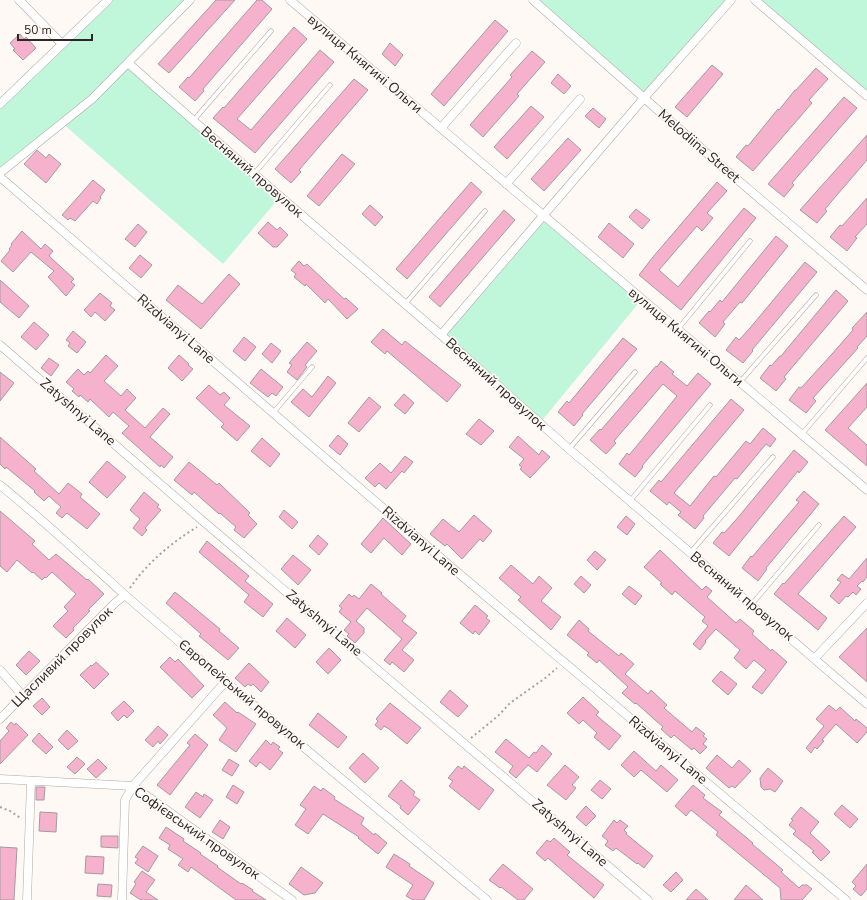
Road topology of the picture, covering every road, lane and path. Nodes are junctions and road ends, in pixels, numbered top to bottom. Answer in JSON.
{"nodes":[{"id":1,"x":19,"y":0,"type":"edge"},
{"id":2,"x":108,"y":0,"type":"edge"},
{"id":3,"x":190,"y":0,"type":"edge"},
{"id":4,"x":290,"y":0,"type":"edge"},
{"id":5,"x":533,"y":0,"type":"edge"},
{"id":6,"x":731,"y":0,"type":"edge"},
{"id":7,"x":755,"y":0,"type":"edge"},
{"id":8,"x":271,"y":31,"type":"dead end"},
{"id":9,"x":62,"y":44,"type":"junction"},
{"id":10,"x":516,"y":44,"type":"dead end"},
{"id":11,"x":128,"y":63,"type":"junction"},
{"id":12,"x":330,"y":85,"type":"dead end"},
{"id":13,"x":867,"y":96,"type":"edge"},
{"id":14,"x":644,"y":98,"type":"junction"},
{"id":15,"x":580,"y":99,"type":"dead end"},
{"id":16,"x":0,"y":104,"type":"edge"},
{"id":17,"x":193,"y":121,"type":"junction"},
{"id":18,"x":441,"y":128,"type":"junction"},
{"id":19,"x":0,"y":172,"type":"edge"},
{"id":20,"x":254,"y":174,"type":"junction"},
{"id":21,"x":0,"y":177,"type":"edge"},
{"id":22,"x":506,"y":184,"type":"junction"},
{"id":23,"x":485,"y":211,"type":"dead end"},
{"id":24,"x":543,"y":216,"type":"junction"},
{"id":25,"x":750,"y":241,"type":"dead end"},
{"id":26,"x":867,"y":290,"type":"edge"},
{"id":27,"x":816,"y":295,"type":"dead end"},
{"id":28,"x":405,"y":304,"type":"junction"},
{"id":29,"x":678,"y":330,"type":"junction"},
{"id":30,"x":441,"y":335,"type":"junction"},
{"id":31,"x":0,"y":345,"type":"edge"},
{"id":32,"x":867,"y":358,"type":"edge"},
{"id":33,"x":312,"y":367,"type":"dead end"},
{"id":34,"x":635,"y":372,"type":"dead end"},
{"id":35,"x":740,"y":383,"type":"junction"},
{"id":36,"x":710,"y":405,"type":"dead end"},
{"id":37,"x":273,"y":413,"type":"junction"},
{"id":38,"x":802,"y":435,"type":"junction"},
{"id":39,"x":569,"y":449,"type":"junction"},
{"id":40,"x":772,"y":457,"type":"dead end"},
{"id":41,"x":0,"y":485,"type":"edge"},
{"id":42,"x":866,"y":488,"type":"edge"},
{"id":43,"x":630,"y":501,"type":"junction"},
{"id":44,"x":204,"y":522,"type":"junction"},
{"id":45,"x":819,"y":525,"type":"dead end"},
{"id":46,"x":690,"y":553,"type":"junction"},
{"id":47,"x":125,"y":595,"type":"junction"},
{"id":48,"x":752,"y":604,"type":"junction"},
{"id":49,"x":866,"y":605,"type":"edge"},
{"id":50,"x":815,"y":658,"type":"junction"},
{"id":51,"x":564,"y":662,"type":"junction"},
{"id":52,"x":0,"y":670,"type":"edge"},
{"id":53,"x":226,"y":681,"type":"junction"},
{"id":54,"x":23,"y":696,"type":"junction"},
{"id":55,"x":867,"y":704,"type":"edge"},
{"id":56,"x":0,"y":719,"type":"edge"},
{"id":57,"x":465,"y":743,"type":"junction"},
{"id":58,"x":0,"y":779,"type":"edge"},
{"id":59,"x":31,"y":781,"type":"junction"},
{"id":60,"x":133,"y":786,"type":"junction"},
{"id":61,"x":0,"y":807,"type":"edge"},
{"id":62,"x":30,"y":824,"type":"junction"},
{"id":63,"x":28,"y":900,"type":"edge"},
{"id":64,"x":122,"y":900,"type":"edge"},
{"id":65,"x":292,"y":900,"type":"edge"},
{"id":66,"x":487,"y":900,"type":"edge"},
{"id":67,"x":648,"y":900,"type":"edge"},
{"id":68,"x":846,"y":900,"type":"edge"}],
"edges":[{"from":1,"to":9,"type":"street"},
{"from":2,"to":9,"type":"street"},
{"from":3,"to":11,"type":"street"},
{"from":4,"to":18,"type":"street","name":"вулиця Княгині Ольги"},
{"from":5,"to":14,"type":"street","name":"Melodiina Street"},
{"from":6,"to":14,"type":"street"},
{"from":7,"to":13,"type":"street"},
{"from":8,"to":17,"type":"lane"},
{"from":9,"to":16,"type":"street"},
{"from":10,"to":18,"type":"street"},
{"from":11,"to":17,"type":"street","name":"Весняний провулок"},
{"from":11,"to":19,"type":"street"},
{"from":12,"to":20,"type":"lane"},
{"from":14,"to":24,"type":"street"},
{"from":14,"to":26,"type":"street","name":"Melodiina Street"},
{"from":15,"to":22,"type":"street"},
{"from":17,"to":20,"type":"street","name":"Весняний провулок"},
{"from":18,"to":22,"type":"street","name":"вулиця Княгині Ольги"},
{"from":20,"to":28,"type":"street","name":"Весняний провулок"},
{"from":21,"to":37,"type":"street","name":"Rizdvianyi Lane"},
{"from":22,"to":24,"type":"street","name":"вулиця Княгині Ольги"},
{"from":23,"to":28,"type":"lane"},
{"from":24,"to":29,"type":"street","name":"вулиця Княгині Ольги"},
{"from":24,"to":30,"type":"street"},
{"from":25,"to":29,"type":"lane"},
{"from":27,"to":35,"type":"lane"},
{"from":28,"to":30,"type":"street","name":"Весняний провулок"},
{"from":29,"to":35,"type":"street","name":"вулиця Княгині Ольги"},
{"from":30,"to":39,"type":"street","name":"Весняний провулок"},
{"from":31,"to":44,"type":"street","name":"Zatyshnyi Lane"},
{"from":32,"to":38,"type":"lane"},
{"from":33,"to":37,"type":"lane"},
{"from":34,"to":39,"type":"lane"},
{"from":35,"to":38,"type":"street","name":"вулиця Княгині Ольги"},
{"from":36,"to":43,"type":"lane"},
{"from":37,"to":51,"type":"street","name":"Rizdvianyi Lane"},
{"from":38,"to":42,"type":"street","name":"вулиця Княгині Ольги"},
{"from":39,"to":43,"type":"street","name":"Весняний провулок"},
{"from":40,"to":46,"type":"lane"},
{"from":41,"to":47,"type":"street","name":"Європейський провулок"},
{"from":43,"to":46,"type":"street","name":"Весняний провулок"},
{"from":44,"to":47,"type":"path"},
{"from":44,"to":57,"type":"street","name":"Zatyshnyi Lane"},
{"from":45,"to":48,"type":"lane"},
{"from":46,"to":48,"type":"street","name":"Весняний провулок"},
{"from":47,"to":53,"type":"street","name":"Європейський провулок"},
{"from":47,"to":54,"type":"street","name":"Щасливий провулок"},
{"from":48,"to":50,"type":"street","name":"Весняний провулок"},
{"from":49,"to":50,"type":"street"},
{"from":50,"to":55,"type":"street","name":"Весняний провулок"},
{"from":51,"to":57,"type":"path"},
{"from":51,"to":68,"type":"street","name":"Rizdvianyi Lane"},
{"from":52,"to":54,"type":"street"},
{"from":53,"to":60,"type":"street"},
{"from":53,"to":66,"type":"street","name":"Європейський провулок"},
{"from":54,"to":56,"type":"street","name":"Щасливий провулок"},
{"from":57,"to":67,"type":"street","name":"Zatyshnyi Lane"},
{"from":58,"to":59,"type":"street","name":"Софієвський провулок"},
{"from":59,"to":60,"type":"street","name":"Софієвський провулок"},
{"from":59,"to":62,"type":"street"},
{"from":60,"to":64,"type":"street"},
{"from":60,"to":65,"type":"street","name":"Софієвський провулок"},
{"from":61,"to":62,"type":"path"},
{"from":62,"to":63,"type":"street"}]}
